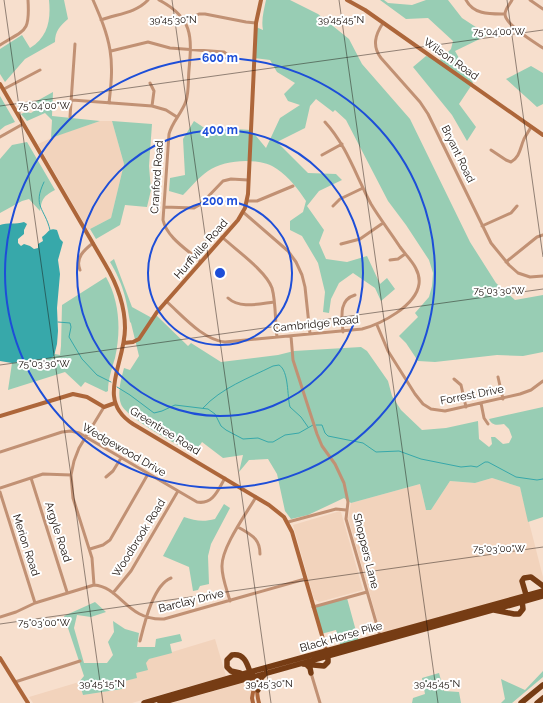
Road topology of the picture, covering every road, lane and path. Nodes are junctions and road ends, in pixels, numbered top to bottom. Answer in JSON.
{"nodes":[{"id":1,"x":28,"y":0,"type":"edge"},
{"id":2,"x":93,"y":0,"type":"edge"},
{"id":3,"x":148,"y":0,"type":"edge"},
{"id":4,"x":159,"y":0,"type":"edge"},
{"id":5,"x":261,"y":0,"type":"edge"},
{"id":6,"x":347,"y":0,"type":"edge"},
{"id":7,"x":466,"y":0,"type":"edge"},
{"id":8,"x":512,"y":0,"type":"edge"},
{"id":9,"x":530,"y":0,"type":"edge"},
{"id":10,"x":543,"y":9,"type":"edge"},
{"id":11,"x":505,"y":14,"type":"junction"},
{"id":12,"x":102,"y":20,"type":"junction"},
{"id":13,"x":184,"y":20,"type":"junction"},
{"id":14,"x":256,"y":23,"type":"junction"},
{"id":15,"x":383,"y":23,"type":"junction"},
{"id":16,"x":75,"y":44,"type":"dead end"},
{"id":17,"x":0,"y":45,"type":"edge"},
{"id":18,"x":543,"y":48,"type":"edge"},
{"id":19,"x":191,"y":49,"type":"junction"},
{"id":20,"x":110,"y":51,"type":"junction"},
{"id":21,"x":230,"y":57,"type":"dead end"},
{"id":22,"x":40,"y":70,"type":"dead end"},
{"id":23,"x":150,"y":82,"type":"dead end"},
{"id":24,"x":0,"y":84,"type":"edge"},
{"id":25,"x":4,"y":89,"type":"junction"},
{"id":26,"x":72,"y":100,"type":"junction"},
{"id":27,"x":109,"y":103,"type":"junction"},
{"id":28,"x":152,"y":106,"type":"junction"},
{"id":29,"x":70,"y":117,"type":"dead end"},
{"id":30,"x":177,"y":117,"type":"junction"},
{"id":31,"x":325,"y":122,"type":"dead end"},
{"id":32,"x":23,"y":124,"type":"junction"},
{"id":33,"x":531,"y":127,"type":"junction"},
{"id":34,"x":543,"y":135,"type":"edge"},
{"id":35,"x":0,"y":137,"type":"edge"},
{"id":36,"x":342,"y":144,"type":"junction"},
{"id":37,"x":491,"y":150,"type":"dead end"},
{"id":38,"x":322,"y":155,"type":"dead end"},
{"id":39,"x":248,"y":180,"type":"junction"},
{"id":40,"x":293,"y":186,"type":"dead end"},
{"id":41,"x":363,"y":188,"type":"junction"},
{"id":42,"x":247,"y":201,"type":"junction"},
{"id":43,"x":333,"y":206,"type":"dead end"},
{"id":44,"x":517,"y":206,"type":"dead end"},
{"id":45,"x":164,"y":207,"type":"junction"},
{"id":46,"x":243,"y":212,"type":"junction"},
{"id":47,"x":383,"y":223,"type":"junction"},
{"id":48,"x":482,"y":226,"type":"junction"},
{"id":49,"x":543,"y":235,"type":"edge"},
{"id":50,"x":222,"y":237,"type":"junction"},
{"id":51,"x":94,"y":243,"type":"junction"},
{"id":52,"x":341,"y":244,"type":"dead end"},
{"id":53,"x":405,"y":254,"type":"junction"},
{"id":54,"x":390,"y":260,"type":"dead end"},
{"id":55,"x":201,"y":262,"type":"junction"},
{"id":56,"x":506,"y":262,"type":"junction"},
{"id":57,"x":80,"y":270,"type":"dead end"},
{"id":58,"x":543,"y":276,"type":"edge"},
{"id":59,"x":355,"y":295,"type":"dead end"},
{"id":60,"x":228,"y":298,"type":"dead end"},
{"id":61,"x":166,"y":301,"type":"junction"},
{"id":62,"x":274,"y":302,"type":"junction"},
{"id":63,"x":377,"y":325,"type":"junction"},
{"id":64,"x":343,"y":332,"type":"junction"},
{"id":65,"x":310,"y":334,"type":"junction"},
{"id":66,"x":291,"y":336,"type":"junction"},
{"id":67,"x":277,"y":337,"type":"junction"},
{"id":68,"x":124,"y":343,"type":"junction"},
{"id":69,"x":498,"y":377,"type":"dead end"},
{"id":70,"x":454,"y":379,"type":"dead end"},
{"id":71,"x":543,"y":381,"type":"edge"},
{"id":72,"x":503,"y":398,"type":"junction"},
{"id":73,"x":115,"y":403,"type":"junction"},
{"id":74,"x":481,"y":403,"type":"junction"},
{"id":75,"x":104,"y":407,"type":"junction"},
{"id":76,"x":466,"y":407,"type":"junction"},
{"id":77,"x":0,"y":416,"type":"edge"},
{"id":78,"x":488,"y":424,"type":"dead end"},
{"id":79,"x":86,"y":437,"type":"junction"},
{"id":80,"x":0,"y":452,"type":"edge"},
{"id":81,"x":121,"y":458,"type":"junction"},
{"id":82,"x":148,"y":474,"type":"junction"},
{"id":83,"x":71,"y":475,"type":"junction"},
{"id":84,"x":106,"y":477,"type":"dead end"},
{"id":85,"x":31,"y":478,"type":"junction"},
{"id":86,"x":225,"y":478,"type":"junction"},
{"id":87,"x":0,"y":488,"type":"edge"},
{"id":88,"x":178,"y":491,"type":"junction"},
{"id":89,"x":0,"y":492,"type":"edge"},
{"id":90,"x":256,"y":497,"type":"junction"},
{"id":91,"x":346,"y":510,"type":"junction"},
{"id":92,"x":288,"y":522,"type":"junction"},
{"id":93,"x":238,"y":527,"type":"junction"},
{"id":94,"x":90,"y":549,"type":"junction"},
{"id":95,"x":260,"y":554,"type":"dead end"},
{"id":96,"x":171,"y":578,"type":"dead end"},
{"id":97,"x":305,"y":579,"type":"junction"},
{"id":98,"x":94,"y":585,"type":"junction"},
{"id":99,"x":543,"y":586,"type":"edge"},
{"id":100,"x":543,"y":591,"type":"edge"},
{"id":101,"x":68,"y":592,"type":"junction"},
{"id":102,"x":367,"y":592,"type":"junction"},
{"id":103,"x":113,"y":593,"type":"junction"},
{"id":104,"x":543,"y":596,"type":"edge"},
{"id":105,"x":524,"y":599,"type":"junction"},
{"id":106,"x":230,"y":600,"type":"junction"},
{"id":107,"x":311,"y":601,"type":"junction"},
{"id":108,"x":35,"y":603,"type":"junction"},
{"id":109,"x":320,"y":605,"type":"junction"},
{"id":110,"x":313,"y":607,"type":"junction"},
{"id":111,"x":494,"y":610,"type":"junction"},
{"id":112,"x":314,"y":613,"type":"junction"},
{"id":113,"x":146,"y":617,"type":"junction"},
{"id":114,"x":0,"y":618,"type":"edge"},
{"id":115,"x":380,"y":636,"type":"junction"},
{"id":116,"x":140,"y":642,"type":"dead end"},
{"id":117,"x":327,"y":653,"type":"junction"},
{"id":118,"x":0,"y":658,"type":"edge"},
{"id":119,"x":80,"y":661,"type":"dead end"},
{"id":120,"x":297,"y":664,"type":"junction"},
{"id":121,"x":306,"y":664,"type":"junction"},
{"id":122,"x":316,"y":666,"type":"junction"},
{"id":123,"x":267,"y":673,"type":"junction"},
{"id":124,"x":311,"y":673,"type":"junction"},
{"id":125,"x":250,"y":674,"type":"junction"},
{"id":126,"x":15,"y":682,"type":"junction"},
{"id":127,"x":543,"y":684,"type":"edge"},
{"id":128,"x":258,"y":690,"type":"junction"},
{"id":129,"x":180,"y":692,"type":"junction"},
{"id":130,"x":543,"y":698,"type":"edge"},
{"id":131,"x":28,"y":703,"type":"edge"},
{"id":132,"x":144,"y":703,"type":"edge"},
{"id":133,"x":153,"y":703,"type":"edge"},
{"id":134,"x":160,"y":703,"type":"edge"},
{"id":135,"x":253,"y":703,"type":"edge"},
{"id":136,"x":258,"y":703,"type":"edge"},
{"id":137,"x":320,"y":703,"type":"edge"},
{"id":138,"x":521,"y":703,"type":"edge"},
{"id":139,"x":537,"y":703,"type":"edge"}],
"edges":[{"from":1,"to":17,"type":"street"},
{"from":2,"to":12,"type":"street"},
{"from":3,"to":12,"type":"street"},
{"from":4,"to":13,"type":"street","name":"Cranford Road"},
{"from":5,"to":14,"type":"street","name":"Hurffville Road"},
{"from":6,"to":15,"type":"street","name":"Wilson Road"},
{"from":7,"to":11,"type":"street"},
{"from":8,"to":11,"type":"street"},
{"from":9,"to":10,"type":"street"},
{"from":11,"to":18,"type":"street"},
{"from":12,"to":20,"type":"street"},
{"from":13,"to":14,"type":"street"},
{"from":13,"to":19,"type":"street","name":"Cranford Road"},
{"from":14,"to":39,"type":"street","name":"Hurffville Road"},
{"from":15,"to":33,"type":"street","name":"Wilson Road"},
{"from":15,"to":48,"type":"street","name":"Bryant Road"},
{"from":16,"to":26,"type":"street"},
{"from":19,"to":20,"type":"street"},
{"from":19,"to":21,"type":"street"},
{"from":19,"to":30,"type":"street","name":"Cranford Road"},
{"from":20,"to":27,"type":"street"},
{"from":22,"to":25,"type":"street"},
{"from":23,"to":28,"type":"street"},
{"from":24,"to":25,"type":"street"},
{"from":25,"to":32,"type":"street"},
{"from":26,"to":27,"type":"street"},
{"from":26,"to":29,"type":"street"},
{"from":27,"to":28,"type":"street"},
{"from":28,"to":30,"type":"street"},
{"from":30,"to":45,"type":"street","name":"Cranford Road"},
{"from":31,"to":36,"type":"street","name":"Cambridge Road"},
{"from":32,"to":35,"type":"street"},
{"from":32,"to":51,"type":"street"},
{"from":33,"to":34,"type":"street","name":"Wilson Road"},
{"from":33,"to":37,"type":"street"},
{"from":36,"to":38,"type":"street"},
{"from":36,"to":41,"type":"street","name":"Cambridge Road"},
{"from":39,"to":42,"type":"street","name":"Hurffville Road"},
{"from":39,"to":45,"type":"street"},
{"from":40,"to":42,"type":"street"},
{"from":41,"to":43,"type":"street"},
{"from":41,"to":47,"type":"street","name":"Cambridge Road"},
{"from":42,"to":46,"type":"street","name":"Hurffville Road"},
{"from":44,"to":48,"type":"street"},
{"from":45,"to":55,"type":"street","name":"Cranford Road"},
{"from":46,"to":50,"type":"street","name":"Hurffville Road"},
{"from":46,"to":65,"type":"street"},
{"from":47,"to":52,"type":"street"},
{"from":47,"to":53,"type":"street","name":"Cambridge Road"},
{"from":48,"to":56,"type":"street","name":"Bryant Road"},
{"from":49,"to":56,"type":"street"},
{"from":50,"to":55,"type":"street","name":"Hurffville Road"},
{"from":50,"to":62,"type":"street"},
{"from":51,"to":57,"type":"street"},
{"from":51,"to":68,"type":"street"},
{"from":53,"to":54,"type":"street"},
{"from":53,"to":63,"type":"street","name":"Cambridge Road"},
{"from":55,"to":61,"type":"street","name":"Hurffville Road"},
{"from":56,"to":58,"type":"street","name":"Bryant Road"},
{"from":59,"to":64,"type":"street"},
{"from":60,"to":62,"type":"street"},
{"from":61,"to":67,"type":"street","name":"Cambridge Road"},
{"from":61,"to":68,"type":"street","name":"Hurffville Road"},
{"from":62,"to":67,"type":"street"},
{"from":63,"to":64,"type":"street","name":"Cambridge Road"},
{"from":63,"to":76,"type":"street","name":"Forrest Drive"},
{"from":64,"to":65,"type":"street","name":"Cambridge Road"},
{"from":65,"to":66,"type":"street","name":"Cambridge Road"},
{"from":66,"to":67,"type":"street","name":"Cambridge Road"},
{"from":66,"to":91,"type":"street","name":"Shoppers Lane"},
{"from":68,"to":73,"type":"street"},
{"from":69,"to":72,"type":"street"},
{"from":70,"to":76,"type":"street"},
{"from":71,"to":72,"type":"street","name":"Forrest Drive"},
{"from":72,"to":74,"type":"street","name":"Forrest Drive"},
{"from":73,"to":75,"type":"street"},
{"from":73,"to":86,"type":"street","name":"Greentree Road"},
{"from":74,"to":76,"type":"street","name":"Forrest Drive"},
{"from":74,"to":78,"type":"street"},
{"from":75,"to":77,"type":"street"},
{"from":75,"to":79,"type":"street"},
{"from":79,"to":80,"type":"street","name":"Wedgewood Drive"},
{"from":79,"to":81,"type":"street","name":"Wedgewood Drive"},
{"from":79,"to":83,"type":"street"},
{"from":81,"to":82,"type":"street","name":"Wedgewood Drive"},
{"from":81,"to":84,"type":"street"},
{"from":82,"to":88,"type":"street","name":"Wedgewood Drive"},
{"from":82,"to":94,"type":"street"},
{"from":83,"to":85,"type":"street"},
{"from":83,"to":94,"type":"street"},
{"from":85,"to":87,"type":"street"},
{"from":85,"to":101,"type":"street","name":"Argyle Road"},
{"from":86,"to":88,"type":"street","name":"Wedgewood Drive"},
{"from":86,"to":90,"type":"street","name":"Greentree Road"},
{"from":88,"to":103,"type":"street","name":"Woodbrook Road"},
{"from":89,"to":108,"type":"street","name":"Merion Road"},
{"from":90,"to":92,"type":"street","name":"Greentree Road"},
{"from":90,"to":93,"type":"street"},
{"from":91,"to":92,"type":"street"},
{"from":91,"to":102,"type":"street","name":"Shoppers Lane"},
{"from":92,"to":97,"type":"street","name":"Greentree Road"},
{"from":93,"to":95,"type":"street"},
{"from":93,"to":106,"type":"street"},
{"from":94,"to":98,"type":"street"},
{"from":96,"to":113,"type":"street"},
{"from":97,"to":106,"type":"street","name":"Barclay Drive"},
{"from":97,"to":107,"type":"street","name":"Greentree Road"},
{"from":98,"to":101,"type":"street"},
{"from":98,"to":103,"type":"street","name":"Barclay Drive"},
{"from":99,"to":105,"type":"highway"},
{"from":100,"to":105,"type":"highway","name":"Black Horse Pike"},
{"from":101,"to":108,"type":"street"},
{"from":102,"to":109,"type":"street"},
{"from":102,"to":115,"type":"street","name":"Shoppers Lane"},
{"from":103,"to":113,"type":"street","name":"Barclay Drive"},
{"from":104,"to":105,"type":"highway"},
{"from":105,"to":111,"type":"highway","name":"Black Horse Pike"},
{"from":105,"to":111,"type":"highway"},
{"from":105,"to":115,"type":"highway","name":"Black Horse Pike"},
{"from":106,"to":113,"type":"street","name":"Barclay Drive"},
{"from":107,"to":109,"type":"street"},
{"from":107,"to":110,"type":"street","name":"Greentree Road"},
{"from":108,"to":114,"type":"street"},
{"from":109,"to":110,"type":"street"},
{"from":109,"to":112,"type":"street"},
{"from":110,"to":112,"type":"street","name":"Greentree Road"},
{"from":111,"to":117,"type":"highway","name":"Black Horse Pike"},
{"from":112,"to":117,"type":"street","name":"Greentree Road"},
{"from":113,"to":116,"type":"street"},
{"from":115,"to":117,"type":"highway","name":"Black Horse Pike"},
{"from":117,"to":120,"type":"highway","name":"Black Horse Pike"},
{"from":117,"to":122,"type":"highway"},
{"from":117,"to":125,"type":"highway","name":"Black Horse Pike"},
{"from":118,"to":126,"type":"street"},
{"from":119,"to":126,"type":"street"},
{"from":120,"to":121,"type":"highway"},
{"from":120,"to":123,"type":"highway","name":"Black Horse Pike"},
{"from":121,"to":122,"type":"highway"},
{"from":121,"to":124,"type":"highway"},
{"from":122,"to":124,"type":"highway"},
{"from":123,"to":125,"type":"highway","name":"Black Horse Pike"},
{"from":123,"to":128,"type":"highway"},
{"from":124,"to":137,"type":"street"},
{"from":125,"to":128,"type":"street"},
{"from":125,"to":129,"type":"highway","name":"Black Horse Pike"},
{"from":125,"to":134,"type":"highway","name":"Black Horse Pike"},
{"from":125,"to":135,"type":"street"},
{"from":126,"to":131,"type":"street"},
{"from":127,"to":138,"type":"highway"},
{"from":128,"to":136,"type":"street"},
{"from":129,"to":132,"type":"highway","name":"Black Horse Pike"},
{"from":129,"to":133,"type":"highway"},
{"from":130,"to":139,"type":"highway"}]}
